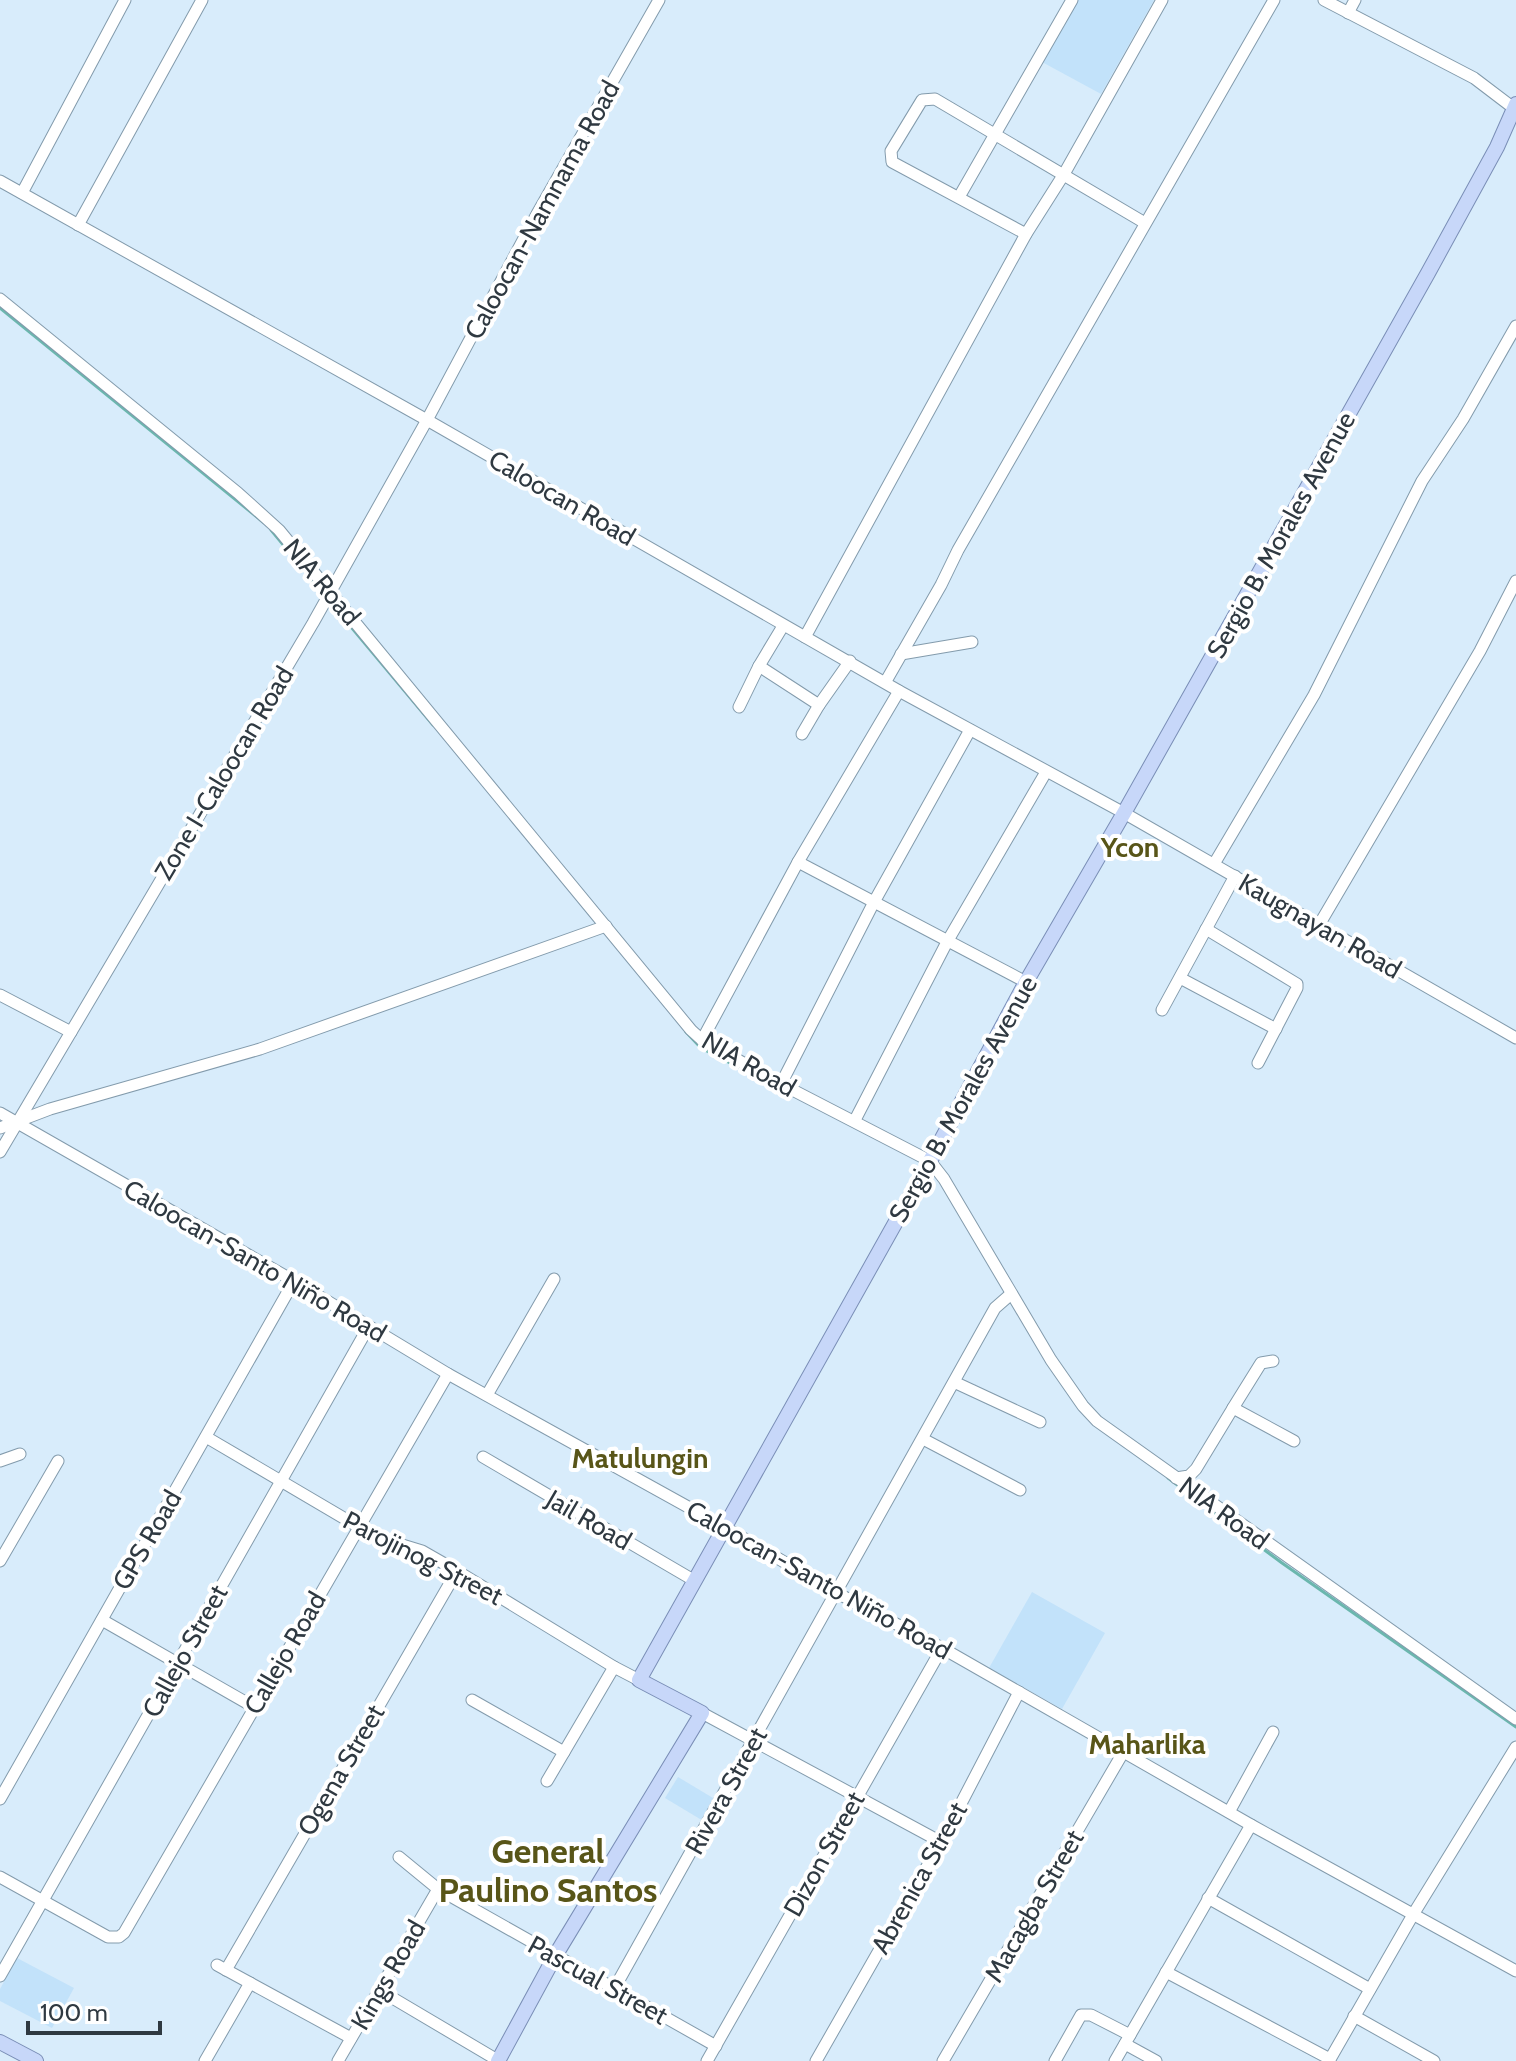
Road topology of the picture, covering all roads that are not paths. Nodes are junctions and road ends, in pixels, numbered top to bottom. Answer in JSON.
{"nodes":[{"id":1,"x":125,"y":0,"type":"edge"},
{"id":2,"x":202,"y":0,"type":"edge"},
{"id":3,"x":659,"y":0,"type":"edge"},
{"id":4,"x":1072,"y":0,"type":"edge"},
{"id":5,"x":1162,"y":0,"type":"edge"},
{"id":6,"x":1274,"y":0,"type":"edge"},
{"id":7,"x":1324,"y":0,"type":"edge"},
{"id":8,"x":1355,"y":0,"type":"edge"},
{"id":9,"x":1348,"y":13,"type":"junction"},
{"id":10,"x":1515,"y":108,"type":"edge"},
{"id":11,"x":996,"y":134,"type":"junction"},
{"id":12,"x":1064,"y":174,"type":"junction"},
{"id":13,"x":0,"y":181,"type":"edge"},
{"id":14,"x":22,"y":193,"type":"junction"},
{"id":15,"x":959,"y":197,"type":"junction"},
{"id":16,"x":1145,"y":223,"type":"junction"},
{"id":17,"x":78,"y":225,"type":"junction"},
{"id":18,"x":1026,"y":234,"type":"junction"},
{"id":19,"x":0,"y":299,"type":"edge"},
{"id":20,"x":1516,"y":326,"type":"edge"},
{"id":21,"x":427,"y":420,"type":"junction"},
{"id":22,"x":1516,"y":581,"type":"edge"},
{"id":23,"x":331,"y":591,"type":"junction"},
{"id":24,"x":783,"y":626,"type":"junction"},
{"id":25,"x":805,"y":637,"type":"junction"},
{"id":26,"x":972,"y":642,"type":"dead end"},
{"id":27,"x":901,"y":654,"type":"junction"},
{"id":28,"x":850,"y":661,"type":"junction"},
{"id":29,"x":759,"y":666,"type":"junction"},
{"id":30,"x":886,"y":681,"type":"junction"},
{"id":31,"x":899,"y":691,"type":"junction"},
{"id":32,"x":819,"y":705,"type":"junction"},
{"id":33,"x":739,"y":707,"type":"dead end"},
{"id":34,"x":970,"y":730,"type":"junction"},
{"id":35,"x":802,"y":734,"type":"dead end"},
{"id":36,"x":1046,"y":772,"type":"junction"},
{"id":37,"x":1124,"y":813,"type":"junction"},
{"id":38,"x":798,"y":862,"type":"junction"},
{"id":39,"x":1214,"y":864,"type":"junction"},
{"id":40,"x":1235,"y":876,"type":"junction"},
{"id":41,"x":874,"y":902,"type":"junction"},
{"id":42,"x":1319,"y":925,"type":"junction"},
{"id":43,"x":606,"y":926,"type":"junction"},
{"id":44,"x":1206,"y":929,"type":"junction"},
{"id":45,"x":947,"y":942,"type":"junction"},
{"id":46,"x":1180,"y":978,"type":"junction"},
{"id":47,"x":1026,"y":982,"type":"junction"},
{"id":48,"x":0,"y":995,"type":"edge"},
{"id":49,"x":1162,"y":1010,"type":"dead end"},
{"id":50,"x":1276,"y":1029,"type":"junction"},
{"id":51,"x":71,"y":1032,"type":"junction"},
{"id":52,"x":1516,"y":1038,"type":"edge"},
{"id":53,"x":702,"y":1040,"type":"junction"},
{"id":54,"x":1258,"y":1063,"type":"dead end"},
{"id":55,"x":781,"y":1084,"type":"junction"},
{"id":56,"x":0,"y":1113,"type":"edge"},
{"id":57,"x":855,"y":1120,"type":"junction"},
{"id":58,"x":17,"y":1123,"type":"junction"},
{"id":59,"x":0,"y":1128,"type":"edge"},
{"id":60,"x":0,"y":1152,"type":"edge"},
{"id":61,"x":930,"y":1161,"type":"junction"},
{"id":62,"x":554,"y":1279,"type":"dead end"},
{"id":63,"x":294,"y":1281,"type":"junction"},
{"id":64,"x":1008,"y":1296,"type":"junction"},
{"id":65,"x":369,"y":1326,"type":"junction"},
{"id":66,"x":1273,"y":1361,"type":"dead end"},
{"id":67,"x":448,"y":1374,"type":"junction"},
{"id":68,"x":954,"y":1382,"type":"junction"},
{"id":69,"x":487,"y":1395,"type":"junction"},
{"id":70,"x":1233,"y":1408,"type":"junction"},
{"id":71,"x":1040,"y":1422,"type":"dead end"},
{"id":72,"x":206,"y":1437,"type":"junction"},
{"id":73,"x":923,"y":1439,"type":"junction"},
{"id":74,"x":1294,"y":1441,"type":"dead end"},
{"id":75,"x":20,"y":1454,"type":"dead end"},
{"id":76,"x":483,"y":1457,"type":"dead end"},
{"id":77,"x":0,"y":1461,"type":"edge"},
{"id":78,"x":58,"y":1461,"type":"dead end"},
{"id":79,"x":1176,"y":1478,"type":"junction"},
{"id":80,"x":282,"y":1481,"type":"junction"},
{"id":81,"x":1020,"y":1490,"type":"dead end"},
{"id":82,"x":358,"y":1527,"type":"junction"},
{"id":83,"x":726,"y":1528,"type":"junction"},
{"id":84,"x":0,"y":1561,"type":"edge"},
{"id":85,"x":457,"y":1571,"type":"junction"},
{"id":86,"x":695,"y":1581,"type":"junction"},
{"id":87,"x":837,"y":1593,"type":"junction"},
{"id":88,"x":102,"y":1620,"type":"junction"},
{"id":89,"x":942,"y":1648,"type":"junction"},
{"id":90,"x":178,"y":1665,"type":"junction"},
{"id":91,"x":614,"y":1667,"type":"junction"},
{"id":92,"x":639,"y":1680,"type":"junction"},
{"id":93,"x":1019,"y":1692,"type":"junction"},
{"id":94,"x":472,"y":1700,"type":"dead end"},
{"id":95,"x":254,"y":1707,"type":"junction"},
{"id":96,"x":702,"y":1713,"type":"junction"},
{"id":97,"x":1516,"y":1719,"type":"edge"},
{"id":98,"x":1273,"y":1732,"type":"dead end"},
{"id":99,"x":755,"y":1740,"type":"junction"},
{"id":100,"x":1516,"y":1747,"type":"edge"},
{"id":101,"x":1124,"y":1751,"type":"junction"},
{"id":102,"x":564,"y":1752,"type":"junction"},
{"id":103,"x":547,"y":1781,"type":"dead end"},
{"id":104,"x":856,"y":1796,"type":"junction"},
{"id":105,"x":0,"y":1799,"type":"edge"},
{"id":106,"x":1229,"y":1812,"type":"junction"},
{"id":107,"x":1251,"y":1825,"type":"junction"},
{"id":108,"x":941,"y":1842,"type":"junction"},
{"id":109,"x":399,"y":1857,"type":"dead end"},
{"id":110,"x":0,"y":1877,"type":"edge"},
{"id":111,"x":438,"y":1889,"type":"junction"},
{"id":112,"x":1208,"y":1898,"type":"junction"},
{"id":113,"x":44,"y":1901,"type":"junction"},
{"id":114,"x":1414,"y":1913,"type":"junction"},
{"id":115,"x":555,"y":1956,"type":"junction"},
{"id":116,"x":1516,"y":1971,"type":"edge"},
{"id":117,"x":1166,"y":1972,"type":"junction"},
{"id":118,"x":0,"y":1976,"type":"edge"},
{"id":119,"x":250,"y":1983,"type":"junction"},
{"id":120,"x":614,"y":1989,"type":"junction"},
{"id":121,"x":1370,"y":1989,"type":"junction"},
{"id":122,"x":379,"y":1990,"type":"junction"},
{"id":123,"x":1354,"y":2016,"type":"junction"},
{"id":124,"x":351,"y":2038,"type":"junction"},
{"id":125,"x":1128,"y":2040,"type":"junction"},
{"id":126,"x":0,"y":2042,"type":"edge"},
{"id":127,"x":716,"y":2046,"type":"junction"},
{"id":128,"x":27,"y":2059,"type":"edge"},
{"id":129,"x":1329,"y":2060,"type":"edge"},
{"id":130,"x":205,"y":2061,"type":"edge"},
{"id":131,"x":338,"y":2061,"type":"edge"},
{"id":132,"x":498,"y":2061,"type":"edge"},
{"id":133,"x":707,"y":2061,"type":"edge"},
{"id":134,"x":816,"y":2061,"type":"edge"},
{"id":135,"x":943,"y":2061,"type":"edge"},
{"id":136,"x":1055,"y":2061,"type":"edge"},
{"id":137,"x":1115,"y":2061,"type":"edge"},
{"id":138,"x":1156,"y":2061,"type":"edge"},
{"id":139,"x":1434,"y":2061,"type":"edge"}],
"edges":[{"from":1,"to":14,"type":"street"},
{"from":2,"to":17,"type":"street"},
{"from":3,"to":21,"type":"street","name":"Caloocan-Namnama Road"},
{"from":4,"to":11,"type":"street"},
{"from":5,"to":12,"type":"street"},
{"from":6,"to":16,"type":"street"},
{"from":7,"to":9,"type":"street"},
{"from":8,"to":9,"type":"street"},
{"from":9,"to":10,"type":"street"},
{"from":10,"to":37,"type":"main road","name":"Sergio B. Morales Avenue"},
{"from":11,"to":12,"type":"street"},
{"from":11,"to":15,"type":"street"},
{"from":11,"to":15,"type":"street"},
{"from":12,"to":16,"type":"street"},
{"from":12,"to":18,"type":"street"},
{"from":13,"to":14,"type":"street","name":"Caloocan Road"},
{"from":14,"to":17,"type":"street","name":"Caloocan Road"},
{"from":15,"to":18,"type":"street"},
{"from":16,"to":27,"type":"street"},
{"from":17,"to":21,"type":"street","name":"Caloocan Road"},
{"from":18,"to":25,"type":"street"},
{"from":19,"to":23,"type":"street","name":"NIA Road"},
{"from":20,"to":39,"type":"street"},
{"from":21,"to":23,"type":"street","name":"Zone I-Caloocan Road"},
{"from":21,"to":24,"type":"street","name":"Caloocan Road"},
{"from":22,"to":42,"type":"street"},
{"from":23,"to":43,"type":"street","name":"NIA Road"},
{"from":23,"to":51,"type":"street","name":"Zone I-Caloocan Road"},
{"from":24,"to":25,"type":"street","name":"Caloocan Road"},
{"from":24,"to":29,"type":"street"},
{"from":25,"to":28,"type":"street","name":"Caloocan Road"},
{"from":26,"to":27,"type":"street"},
{"from":27,"to":30,"type":"street"},
{"from":28,"to":30,"type":"street","name":"Caloocan Road"},
{"from":28,"to":32,"type":"street"},
{"from":29,"to":32,"type":"street"},
{"from":29,"to":33,"type":"street"},
{"from":30,"to":31,"type":"street","name":"Caloocan Road"},
{"from":31,"to":34,"type":"street","name":"Caloocan Road"},
{"from":31,"to":38,"type":"street"},
{"from":32,"to":35,"type":"street"},
{"from":34,"to":36,"type":"street","name":"Caloocan Road"},
{"from":34,"to":41,"type":"street"},
{"from":36,"to":37,"type":"street","name":"Caloocan Road"},
{"from":36,"to":45,"type":"street"},
{"from":37,"to":39,"type":"street","name":"Kaugnayan Road"},
{"from":37,"to":47,"type":"main road","name":"Sergio B. Morales Avenue"},
{"from":38,"to":41,"type":"street"},
{"from":38,"to":53,"type":"street"},
{"from":39,"to":40,"type":"street","name":"Kaugnayan Road"},
{"from":40,"to":42,"type":"street","name":"Kaugnayan Road"},
{"from":40,"to":44,"type":"street"},
{"from":41,"to":45,"type":"street"},
{"from":41,"to":55,"type":"street"},
{"from":42,"to":52,"type":"street","name":"Kaugnayan Road"},
{"from":43,"to":53,"type":"street","name":"NIA Road"},
{"from":43,"to":58,"type":"street"},
{"from":44,"to":46,"type":"street"},
{"from":44,"to":50,"type":"street"},
{"from":45,"to":47,"type":"street"},
{"from":45,"to":57,"type":"street"},
{"from":46,"to":49,"type":"street"},
{"from":46,"to":50,"type":"street"},
{"from":47,"to":61,"type":"main road","name":"Sergio B. Morales Avenue"},
{"from":48,"to":51,"type":"street"},
{"from":50,"to":54,"type":"street"},
{"from":51,"to":58,"type":"street","name":"Zone I-Caloocan Road"},
{"from":53,"to":55,"type":"street","name":"NIA Road"},
{"from":55,"to":57,"type":"street","name":"NIA Road"},
{"from":56,"to":58,"type":"street","name":"Caloocan-Santo Niño Road"},
{"from":57,"to":61,"type":"street","name":"NIA Road"},
{"from":58,"to":59,"type":"street"},
{"from":58,"to":60,"type":"street","name":"Zone I-Caloocan Road"},
{"from":58,"to":63,"type":"street","name":"Caloocan-Santo Niño Road"},
{"from":61,"to":64,"type":"street","name":"NIA Road"},
{"from":61,"to":83,"type":"main road","name":"Sergio B. Morales Avenue"},
{"from":62,"to":69,"type":"street"},
{"from":63,"to":65,"type":"street","name":"Caloocan-Santo Niño Road"},
{"from":63,"to":72,"type":"street","name":"GPS Road"},
{"from":64,"to":68,"type":"street","name":"Rivera Street"},
{"from":64,"to":79,"type":"street","name":"NIA Road"},
{"from":65,"to":67,"type":"street","name":"Caloocan-Santo Niño Road"},
{"from":65,"to":80,"type":"street","name":"Callejo Street"},
{"from":66,"to":70,"type":"street"},
{"from":67,"to":69,"type":"street","name":"Caloocan-Santo Niño Road"},
{"from":67,"to":82,"type":"street","name":"Callejo Road"},
{"from":68,"to":71,"type":"street"},
{"from":68,"to":73,"type":"street","name":"Rivera Street"},
{"from":69,"to":83,"type":"street","name":"Caloocan-Santo Niño Road"},
{"from":70,"to":74,"type":"street"},
{"from":70,"to":79,"type":"street"},
{"from":72,"to":80,"type":"street","name":"Parojinog Street"},
{"from":72,"to":88,"type":"street","name":"GPS Road"},
{"from":73,"to":81,"type":"street"},
{"from":73,"to":87,"type":"street","name":"Rivera Street"},
{"from":75,"to":77,"type":"street"},
{"from":76,"to":86,"type":"street","name":"Jail Road"},
{"from":78,"to":84,"type":"street"},
{"from":79,"to":97,"type":"street","name":"NIA Road"},
{"from":80,"to":82,"type":"street","name":"Parojinog Street"},
{"from":80,"to":90,"type":"street","name":"Callejo Street"},
{"from":82,"to":85,"type":"street","name":"Parojinog Street"},
{"from":82,"to":95,"type":"street","name":"Callejo Road"},
{"from":83,"to":86,"type":"main road","name":"Sergio B. Morales Avenue"},
{"from":83,"to":87,"type":"street","name":"Caloocan-Santo Niño Road"},
{"from":85,"to":91,"type":"street","name":"Parojinog Street"},
{"from":85,"to":119,"type":"street","name":"Ogena Street"},
{"from":86,"to":92,"type":"main road","name":"Sergio B. Morales Avenue"},
{"from":87,"to":89,"type":"street","name":"Caloocan-Santo Niño Road"},
{"from":87,"to":99,"type":"street","name":"Rivera Street"},
{"from":88,"to":90,"type":"street"},
{"from":88,"to":105,"type":"street","name":"GPS Road"},
{"from":89,"to":93,"type":"street","name":"Caloocan-Santo Niño Road"},
{"from":89,"to":104,"type":"street","name":"Dizon Street"},
{"from":90,"to":95,"type":"street"},
{"from":90,"to":113,"type":"street","name":"Callejo Street"},
{"from":91,"to":92,"type":"street","name":"Parojinog Street"},
{"from":91,"to":102,"type":"street"},
{"from":92,"to":96,"type":"main road"},
{"from":93,"to":101,"type":"street","name":"Caloocan-Santo Niño Road"},
{"from":93,"to":108,"type":"street","name":"Abrenica Street"},
{"from":94,"to":102,"type":"street"},
{"from":95,"to":113,"type":"street","name":"Callejo Road"},
{"from":96,"to":99,"type":"street"},
{"from":96,"to":115,"type":"main road"},
{"from":98,"to":106,"type":"street"},
{"from":99,"to":104,"type":"street"},
{"from":99,"to":120,"type":"street","name":"Rivera Street"},
{"from":100,"to":114,"type":"street"},
{"from":101,"to":106,"type":"street","name":"Caloocan-Santo Niño Road"},
{"from":101,"to":135,"type":"street","name":"Macagba Street"},
{"from":102,"to":103,"type":"street"},
{"from":104,"to":108,"type":"street"},
{"from":104,"to":127,"type":"street","name":"Dizon Street"},
{"from":106,"to":107,"type":"street","name":"Caloocan-Santo Niño Road"},
{"from":107,"to":112,"type":"street"},
{"from":107,"to":114,"type":"street","name":"Caloocan-Santo Niño Road"},
{"from":108,"to":134,"type":"street","name":"Abrenica Street"},
{"from":109,"to":111,"type":"street","name":"Pascual Street"},
{"from":110,"to":113,"type":"street"},
{"from":111,"to":115,"type":"street","name":"Pascual Street"},
{"from":111,"to":122,"type":"street","name":"Kings Road"},
{"from":112,"to":117,"type":"street"},
{"from":112,"to":121,"type":"street"},
{"from":113,"to":118,"type":"street","name":"Callejo Street"},
{"from":114,"to":116,"type":"street","name":"Caloocan-Santo Niño Road"},
{"from":114,"to":121,"type":"street"},
{"from":115,"to":120,"type":"street","name":"Pascual Street"},
{"from":115,"to":132,"type":"main road"},
{"from":117,"to":125,"type":"street"},
{"from":117,"to":129,"type":"street"},
{"from":119,"to":124,"type":"street"},
{"from":119,"to":130,"type":"street"},
{"from":120,"to":127,"type":"street","name":"Pascual Street"},
{"from":121,"to":123,"type":"street"},
{"from":122,"to":124,"type":"street","name":"Kings Road"},
{"from":122,"to":132,"type":"street"},
{"from":123,"to":129,"type":"street"},
{"from":123,"to":139,"type":"street"},
{"from":124,"to":131,"type":"street","name":"Kings Road"},
{"from":125,"to":136,"type":"street"},
{"from":125,"to":137,"type":"street"},
{"from":125,"to":138,"type":"street"},
{"from":126,"to":128,"type":"main road"},
{"from":127,"to":133,"type":"street","name":"Dizon Street"}]}
